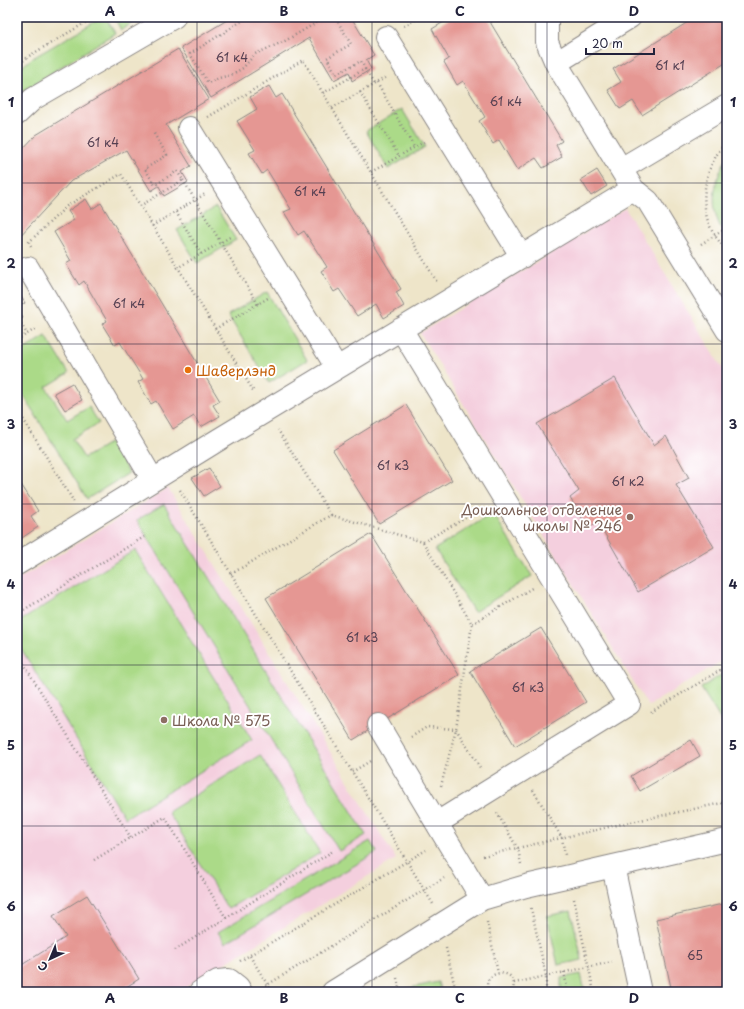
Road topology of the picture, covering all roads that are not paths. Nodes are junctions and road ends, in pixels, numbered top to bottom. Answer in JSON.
{"nodes":[{"id":1,"x":174,"y":17,"type":"edge"},
{"id":2,"x":547,"y":17,"type":"edge"},
{"id":3,"x":630,"y":17,"type":"edge"},
{"id":4,"x":386,"y":37,"type":"dead end"},
{"id":5,"x":556,"y":63,"type":"junction"},
{"id":6,"x":727,"y":106,"type":"edge"},
{"id":7,"x":17,"y":114,"type":"edge"},
{"id":8,"x":189,"y":128,"type":"road end"},
{"id":9,"x":621,"y":169,"type":"junction"},
{"id":10,"x":633,"y":189,"type":"junction"},
{"id":11,"x":522,"y":257,"type":"junction"},
{"id":12,"x":28,"y":268,"type":"road end"},
{"id":13,"x":401,"y":329,"type":"junction"},
{"id":14,"x":727,"y":330,"type":"edge"},
{"id":15,"x":337,"y":368,"type":"junction"},
{"id":16,"x":161,"y":475,"type":"junction"},
{"id":17,"x":17,"y":564,"type":"edge"},
{"id":18,"x":378,"y":725,"type":"dead end"},
{"id":19,"x":439,"y":826,"type":"junction"},
{"id":20,"x":727,"y":840,"type":"edge"},
{"id":21,"x":614,"y":866,"type":"junction"},
{"id":22,"x":482,"y":899,"type":"junction"},
{"id":23,"x":235,"y":986,"type":"edge"},
{"id":24,"x":200,"y":992,"type":"edge"},
{"id":25,"x":333,"y":992,"type":"edge"},
{"id":26,"x":640,"y":992,"type":"edge"}],
"edges":[{"from":1,"to":7,"type":"lane"},
{"from":2,"to":5,"type":"lane"},
{"from":3,"to":5,"type":"lane"},
{"from":4,"to":11,"type":"lane"},
{"from":5,"to":9,"type":"lane"},
{"from":6,"to":9,"type":"lane"},
{"from":8,"to":15,"type":"lane"},
{"from":9,"to":10,"type":"lane"},
{"from":10,"to":11,"type":"lane"},
{"from":10,"to":14,"type":"lane"},
{"from":11,"to":13,"type":"lane"},
{"from":12,"to":16,"type":"lane"},
{"from":13,"to":15,"type":"lane"},
{"from":13,"to":19,"type":"lane"},
{"from":15,"to":16,"type":"lane"},
{"from":16,"to":17,"type":"lane"},
{"from":18,"to":19,"type":"lane"},
{"from":19,"to":22,"type":"lane"},
{"from":20,"to":21,"type":"lane"},
{"from":21,"to":22,"type":"lane"},
{"from":21,"to":26,"type":"lane"},
{"from":22,"to":25,"type":"lane"},
{"from":23,"to":24,"type":"lane"}]}
